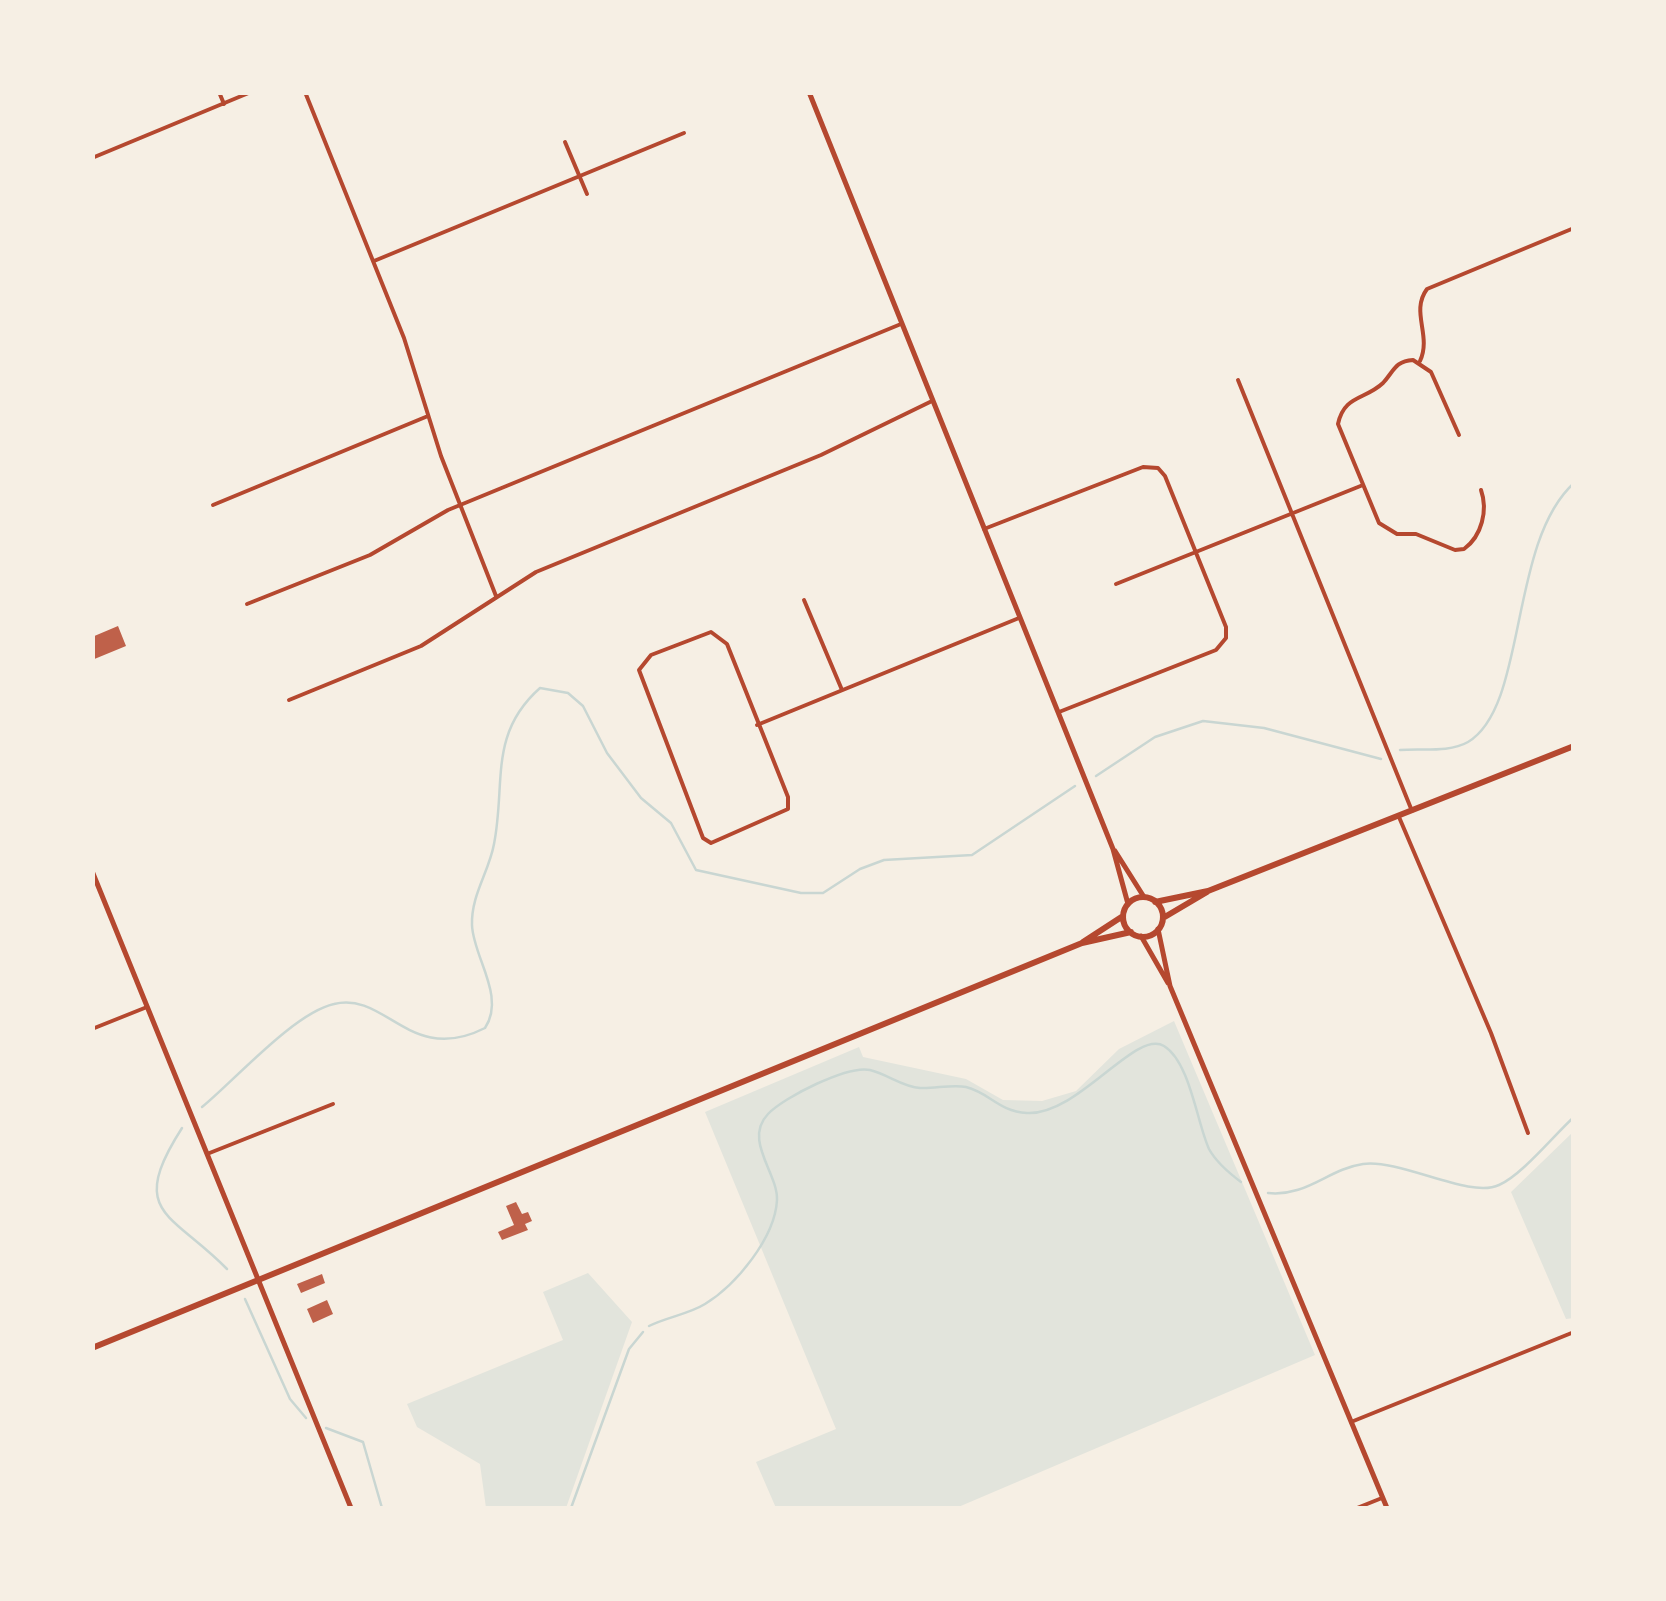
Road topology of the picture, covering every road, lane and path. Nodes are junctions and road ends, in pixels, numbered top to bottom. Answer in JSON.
{"nodes":[{"id":1,"x":219,"y":92,"type":"edge"},
{"id":2,"x":251,"y":92,"type":"edge"},
{"id":3,"x":305,"y":92,"type":"edge"},
{"id":4,"x":809,"y":92,"type":"edge"},
{"id":5,"x":224,"y":104,"type":"junction"},
{"id":6,"x":684,"y":133,"type":"dead end"},
{"id":7,"x":565,"y":142,"type":"dead end"},
{"id":8,"x":92,"y":158,"type":"edge"},
{"id":9,"x":580,"y":176,"type":"junction"},
{"id":10,"x":587,"y":194,"type":"dead end"},
{"id":11,"x":1574,"y":228,"type":"edge"},
{"id":12,"x":374,"y":261,"type":"junction"},
{"id":13,"x":902,"y":324,"type":"junction"},
{"id":14,"x":1420,"y":362,"type":"junction"},
{"id":15,"x":1238,"y":380,"type":"dead end"},
{"id":16,"x":932,"y":401,"type":"junction"},
{"id":17,"x":428,"y":416,"type":"junction"},
{"id":18,"x":1459,"y":436,"type":"dead end"},
{"id":19,"x":1363,"y":486,"type":"junction"},
{"id":20,"x":1481,"y":490,"type":"dead end"},
{"id":21,"x":213,"y":505,"type":"dead end"},
{"id":22,"x":459,"y":506,"type":"junction"},
{"id":23,"x":1292,"y":515,"type":"junction"},
{"id":24,"x":984,"y":529,"type":"junction"},
{"id":25,"x":1196,"y":552,"type":"junction"},
{"id":26,"x":1116,"y":584,"type":"dead end"},
{"id":27,"x":496,"y":596,"type":"junction"},
{"id":28,"x":804,"y":600,"type":"dead end"},
{"id":29,"x":248,"y":604,"type":"dead end"},
{"id":30,"x":1020,"y":618,"type":"junction"},
{"id":31,"x":842,"y":690,"type":"junction"},
{"id":32,"x":289,"y":700,"type":"dead end"},
{"id":33,"x":1058,"y":712,"type":"junction"},
{"id":34,"x":757,"y":725,"type":"junction"},
{"id":35,"x":1574,"y":746,"type":"edge"},
{"id":36,"x":1412,"y":811,"type":"junction"},
{"id":37,"x":1399,"y":817,"type":"junction"},
{"id":38,"x":1113,"y":849,"type":"junction"},
{"id":39,"x":92,"y":872,"type":"edge"},
{"id":40,"x":1208,"y":892,"type":"junction"},
{"id":41,"x":1144,"y":897,"type":"junction"},
{"id":42,"x":1156,"y":902,"type":"junction"},
{"id":43,"x":1128,"y":904,"type":"junction"},
{"id":44,"x":1123,"y":916,"type":"junction"},
{"id":45,"x":1163,"y":918,"type":"junction"},
{"id":46,"x":1158,"y":929,"type":"junction"},
{"id":47,"x":1131,"y":932,"type":"junction"},
{"id":48,"x":1141,"y":936,"type":"junction"},
{"id":49,"x":1082,"y":943,"type":"junction"},
{"id":50,"x":1170,"y":986,"type":"junction"},
{"id":51,"x":148,"y":1007,"type":"junction"},
{"id":52,"x":92,"y":1029,"type":"edge"},
{"id":53,"x":333,"y":1104,"type":"dead end"},
{"id":54,"x":1528,"y":1134,"type":"dead end"},
{"id":55,"x":207,"y":1154,"type":"junction"},
{"id":56,"x":258,"y":1280,"type":"junction"},
{"id":57,"x":1574,"y":1332,"type":"edge"},
{"id":58,"x":92,"y":1348,"type":"edge"},
{"id":59,"x":1350,"y":1422,"type":"junction"},
{"id":60,"x":1382,"y":1498,"type":"junction"},
{"id":61,"x":351,"y":1508,"type":"edge"},
{"id":62,"x":1357,"y":1508,"type":"edge"},
{"id":63,"x":1387,"y":1508,"type":"edge"}],
"edges":[{"from":1,"to":5,"type":"street"},
{"from":2,"to":5,"type":"street"},
{"from":3,"to":12,"type":"street"},
{"from":4,"to":13,"type":"street"},
{"from":5,"to":8,"type":"street"},
{"from":6,"to":9,"type":"street"},
{"from":7,"to":9,"type":"street"},
{"from":9,"to":10,"type":"street"},
{"from":9,"to":12,"type":"street"},
{"from":11,"to":14,"type":"street"},
{"from":12,"to":17,"type":"street"},
{"from":13,"to":16,"type":"street"},
{"from":13,"to":22,"type":"street"},
{"from":14,"to":18,"type":"street"},
{"from":14,"to":19,"type":"street"},
{"from":15,"to":23,"type":"street"},
{"from":16,"to":24,"type":"street"},
{"from":16,"to":27,"type":"street"},
{"from":17,"to":21,"type":"street"},
{"from":17,"to":22,"type":"street"},
{"from":19,"to":20,"type":"street"},
{"from":19,"to":23,"type":"street"},
{"from":22,"to":27,"type":"street"},
{"from":22,"to":29,"type":"street"},
{"from":23,"to":25,"type":"street"},
{"from":23,"to":36,"type":"street"},
{"from":24,"to":25,"type":"street"},
{"from":24,"to":30,"type":"street"},
{"from":25,"to":26,"type":"street"},
{"from":25,"to":33,"type":"street"},
{"from":27,"to":32,"type":"street"},
{"from":28,"to":31,"type":"street"},
{"from":30,"to":31,"type":"street"},
{"from":30,"to":33,"type":"street"},
{"from":31,"to":34,"type":"street"},
{"from":33,"to":38,"type":"street"},
{"from":34,"to":34,"type":"street"},
{"from":35,"to":36,"type":"main road"},
{"from":36,"to":37,"type":"main road"},
{"from":37,"to":40,"type":"main road"},
{"from":37,"to":54,"type":"street"},
{"from":38,"to":41,"type":"street"},
{"from":38,"to":43,"type":"street"},
{"from":39,"to":51,"type":"street"},
{"from":40,"to":42,"type":"main road"},
{"from":40,"to":45,"type":"main road"},
{"from":41,"to":42,"type":"main road"},
{"from":41,"to":43,"type":"main road"},
{"from":42,"to":45,"type":"main road"},
{"from":43,"to":44,"type":"main road"},
{"from":44,"to":47,"type":"main road"},
{"from":44,"to":49,"type":"main road"},
{"from":45,"to":46,"type":"main road"},
{"from":46,"to":48,"type":"main road"},
{"from":46,"to":50,"type":"street"},
{"from":47,"to":48,"type":"main road"},
{"from":47,"to":49,"type":"main road"},
{"from":48,"to":50,"type":"street"},
{"from":49,"to":56,"type":"main road"},
{"from":50,"to":59,"type":"street"},
{"from":51,"to":52,"type":"street"},
{"from":51,"to":55,"type":"street"},
{"from":53,"to":55,"type":"street"},
{"from":55,"to":56,"type":"street"},
{"from":56,"to":58,"type":"main road"},
{"from":56,"to":61,"type":"street"},
{"from":57,"to":59,"type":"street"},
{"from":59,"to":60,"type":"street"},
{"from":60,"to":62,"type":"street"},
{"from":60,"to":63,"type":"street"}]}
